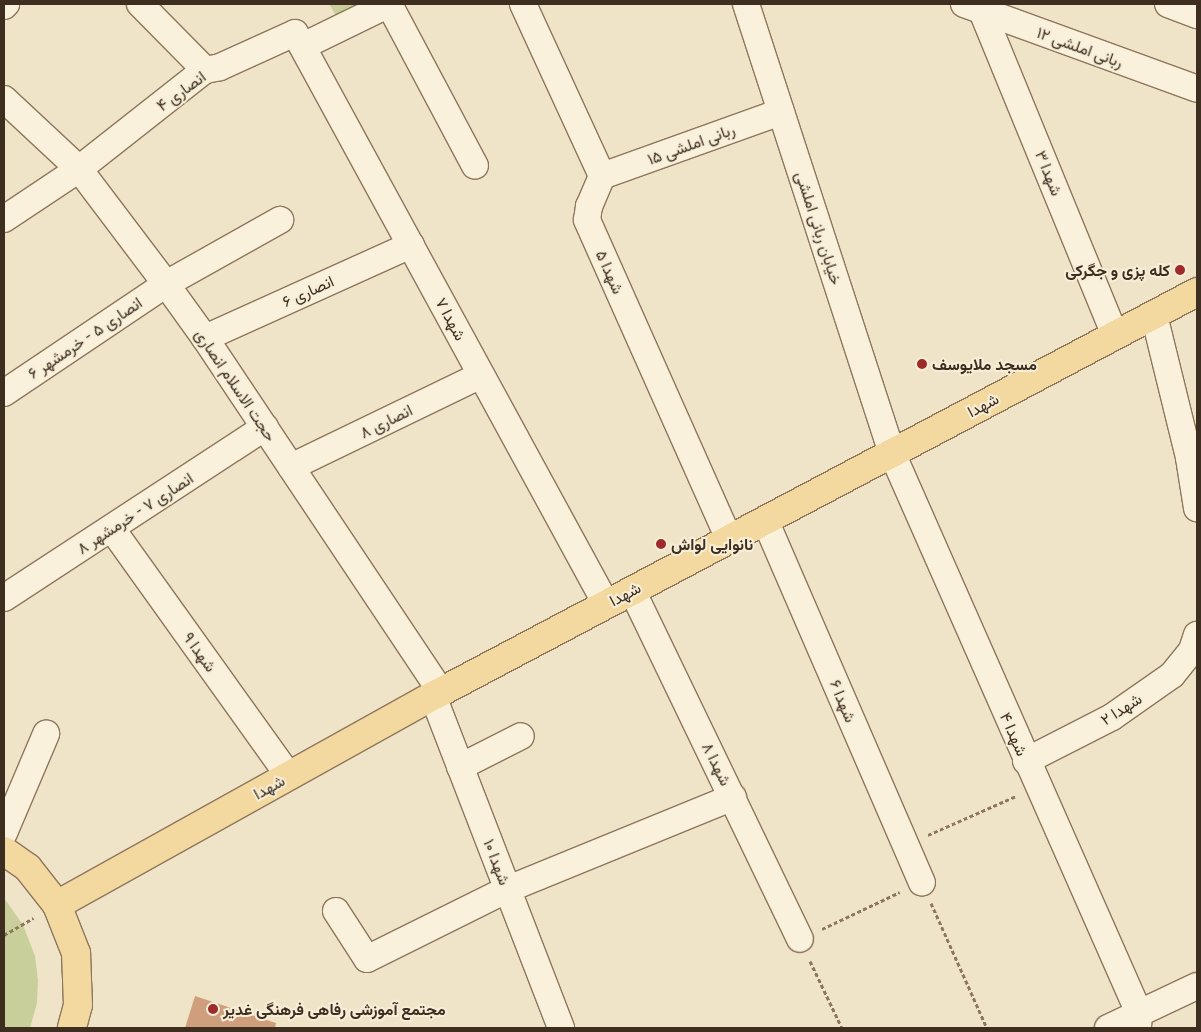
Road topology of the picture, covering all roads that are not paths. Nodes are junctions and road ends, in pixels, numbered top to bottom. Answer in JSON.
{"nodes":[{"id":1,"x":140,"y":4,"type":"edge"},
{"id":2,"x":389,"y":4,"type":"edge"},
{"id":3,"x":523,"y":4,"type":"edge"},
{"id":4,"x":746,"y":4,"type":"edge"},
{"id":5,"x":1168,"y":4,"type":"edge"},
{"id":6,"x":973,"y":7,"type":"edge"},
{"id":7,"x":1197,"y":14,"type":"edge"},
{"id":8,"x":299,"y":40,"type":"junction"},
{"id":9,"x":205,"y":70,"type":"junction"},
{"id":10,"x":1197,"y":89,"type":"edge"},
{"id":11,"x":4,"y":99,"type":"edge"},
{"id":12,"x":781,"y":112,"type":"junction"},
{"id":13,"x":475,"y":166,"type":"dead end"},
{"id":14,"x":79,"y":169,"type":"junction"},
{"id":15,"x":602,"y":176,"type":"junction"},
{"id":16,"x":4,"y":219,"type":"edge"},
{"id":17,"x":280,"y":220,"type":"dead end"},
{"id":18,"x":410,"y":245,"type":"junction"},
{"id":19,"x":166,"y":284,"type":"junction"},
{"id":20,"x":1197,"y":292,"type":"edge"},
{"id":21,"x":1154,"y":315,"type":"junction"},
{"id":22,"x":1115,"y":335,"type":"junction"},
{"id":23,"x":205,"y":338,"type":"junction"},
{"id":24,"x":481,"y":375,"type":"junction"},
{"id":25,"x":4,"y":393,"type":"edge"},
{"id":26,"x":265,"y":427,"type":"junction"},
{"id":27,"x":892,"y":453,"type":"junction"},
{"id":28,"x":291,"y":467,"type":"junction"},
{"id":29,"x":1197,"y":508,"type":"edge"},
{"id":30,"x":765,"y":520,"type":"junction"},
{"id":31,"x":112,"y":529,"type":"junction"},
{"id":32,"x":729,"y":539,"type":"junction"},
{"id":33,"x":632,"y":590,"type":"junction"},
{"id":34,"x":4,"y":598,"type":"edge"},
{"id":35,"x":606,"y":604,"type":"junction"},
{"id":36,"x":1197,"y":635,"type":"edge"},
{"id":37,"x":437,"y":694,"type":"junction"},
{"id":38,"x":46,"y":734,"type":"dead end"},
{"id":39,"x":521,"y":736,"type":"dead end"},
{"id":40,"x":1026,"y":761,"type":"junction"},
{"id":41,"x":460,"y":767,"type":"junction"},
{"id":42,"x":288,"y":776,"type":"junction"},
{"id":43,"x":733,"y":797,"type":"junction"},
{"id":44,"x":4,"y":833,"type":"edge"},
{"id":45,"x":4,"y":851,"type":"edge"},
{"id":46,"x":922,"y":882,"type":"road end"},
{"id":47,"x":508,"y":889,"type":"junction"},
{"id":48,"x":47,"y":911,"type":"junction"},
{"id":49,"x":336,"y":911,"type":"dead end"},
{"id":50,"x":800,"y":939,"type":"road end"},
{"id":51,"x":1197,"y":986,"type":"edge"},
{"id":52,"x":1138,"y":1021,"type":"edge"},
{"id":53,"x":72,"y":1028,"type":"edge"},
{"id":54,"x":562,"y":1028,"type":"edge"},
{"id":55,"x":1108,"y":1028,"type":"edge"}],
"edges":[{"from":1,"to":9,"type":"street"},
{"from":2,"to":8,"type":"street","name":"انصاری ۴"},
{"from":2,"to":13,"type":"street"},
{"from":3,"to":15,"type":"street"},
{"from":4,"to":12,"type":"street","name":"خیابان ربانی املشی"},
{"from":5,"to":7,"type":"street"},
{"from":6,"to":10,"type":"street","name":"ربانی املشی ۱۲"},
{"from":6,"to":22,"type":"street","name":"شهدا ۳"},
{"from":8,"to":9,"type":"street","name":"انصاری ۴"},
{"from":8,"to":18,"type":"street","name":"شهدا ۷"},
{"from":9,"to":14,"type":"street","name":"انصاری ۴"},
{"from":11,"to":14,"type":"street","name":"حجت الاسلام انصاری"},
{"from":12,"to":15,"type":"street","name":"ربانی املشی ۱۵"},
{"from":12,"to":27,"type":"street","name":"خیابان ربانی املشی"},
{"from":14,"to":16,"type":"street","name":"انصاری ۴"},
{"from":14,"to":19,"type":"street","name":"حجت الاسلام انصاری"},
{"from":15,"to":32,"type":"street","name":"شهدا ۵"},
{"from":17,"to":19,"type":"street","name":"انصاری ۵ - خرمشهر ۶"},
{"from":18,"to":23,"type":"street","name":"انصاری ۶"},
{"from":18,"to":24,"type":"street","name":"شهدا ۷"},
{"from":19,"to":23,"type":"street","name":"حجت الاسلام انصاری"},
{"from":19,"to":25,"type":"street","name":"انصاری ۵ - خرمشهر ۶"},
{"from":20,"to":21,"type":"main road","name":"شهدا"},
{"from":21,"to":22,"type":"main road","name":"شهدا"},
{"from":21,"to":29,"type":"street"},
{"from":22,"to":27,"type":"main road","name":"شهدا"},
{"from":23,"to":26,"type":"street","name":"حجت الاسلام انصاری"},
{"from":24,"to":28,"type":"street","name":"انصاری ۸"},
{"from":24,"to":35,"type":"street","name":"شهدا ۷"},
{"from":26,"to":28,"type":"street","name":"حجت الاسلام انصاری"},
{"from":26,"to":31,"type":"street","name":"انصاری ۷ - خرمشهر ۸"},
{"from":27,"to":30,"type":"main road","name":"شهدا"},
{"from":27,"to":40,"type":"street","name":"شهدا ۴"},
{"from":28,"to":37,"type":"street","name":"حجت الاسلام انصاری"},
{"from":30,"to":32,"type":"main road","name":"شهدا"},
{"from":30,"to":46,"type":"street","name":"شهدا ۶"},
{"from":31,"to":34,"type":"street","name":"انصاری ۷ - خرمشهر ۸"},
{"from":31,"to":42,"type":"street","name":"شهدا ۹"},
{"from":32,"to":33,"type":"main road","name":"شهدا"},
{"from":33,"to":35,"type":"main road","name":"شهدا"},
{"from":33,"to":43,"type":"street","name":"شهدا ۸"},
{"from":35,"to":37,"type":"main road","name":"شهدا"},
{"from":36,"to":40,"type":"street","name":"شهدا ۲"},
{"from":37,"to":41,"type":"street","name":"شهدا ۱۰"},
{"from":37,"to":42,"type":"main road","name":"شهدا"},
{"from":38,"to":44,"type":"street"},
{"from":39,"to":41,"type":"street"},
{"from":40,"to":52,"type":"street","name":"شهدا ۴"},
{"from":41,"to":47,"type":"street","name":"شهدا ۱۰"},
{"from":42,"to":48,"type":"main road","name":"شهدا"},
{"from":43,"to":47,"type":"street"},
{"from":43,"to":50,"type":"street","name":"شهدا ۸"},
{"from":45,"to":48,"type":"main road"},
{"from":47,"to":49,"type":"street"},
{"from":47,"to":54,"type":"street","name":"شهدا ۱۰"},
{"from":48,"to":53,"type":"main road"},
{"from":51,"to":52,"type":"street"},
{"from":52,"to":55,"type":"street"}]}
